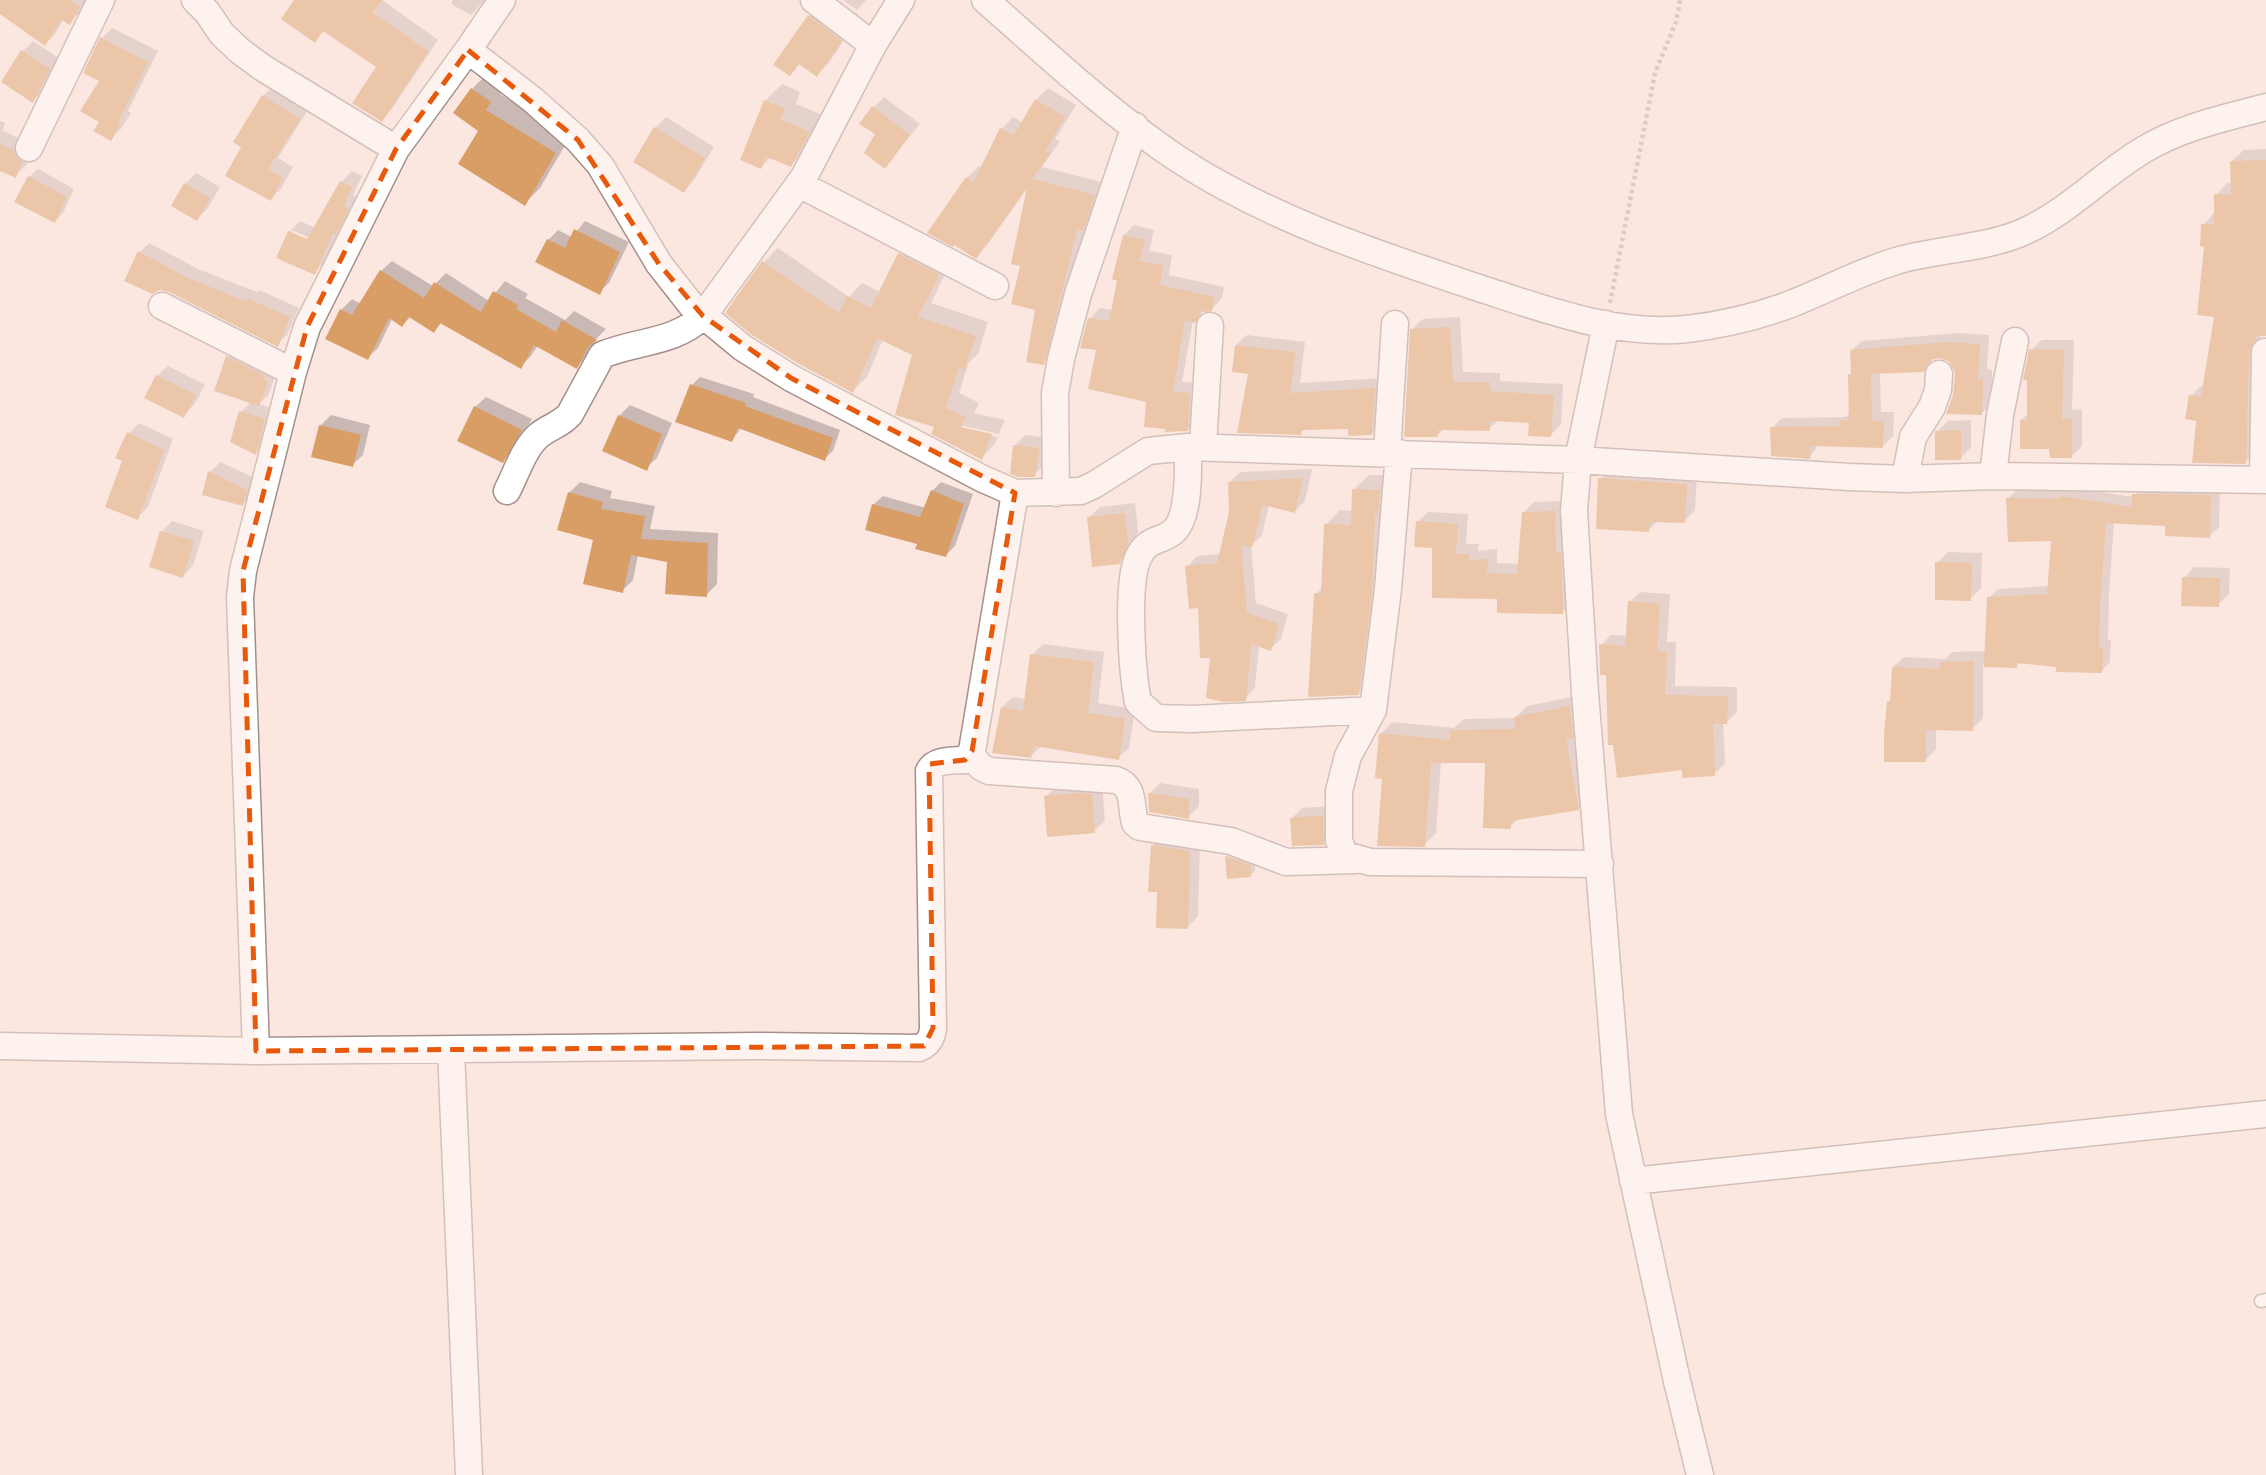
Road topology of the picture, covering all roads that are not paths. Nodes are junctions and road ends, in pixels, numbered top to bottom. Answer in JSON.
{"nodes":[{"id":1,"x":101,"y":0,"type":"edge"},
{"id":2,"x":195,"y":0,"type":"edge"},
{"id":3,"x":502,"y":0,"type":"edge"},
{"id":4,"x":814,"y":0,"type":"edge"},
{"id":5,"x":901,"y":0,"type":"edge"},
{"id":6,"x":985,"y":0,"type":"edge"},
{"id":7,"x":873,"y":45,"type":"junction"},
{"id":8,"x":468,"y":50,"type":"junction"},
{"id":9,"x":2266,"y":107,"type":"edge"},
{"id":10,"x":1135,"y":127,"type":"junction"},
{"id":11,"x":29,"y":148,"type":"dead end"},
{"id":12,"x":396,"y":149,"type":"junction"},
{"id":13,"x":799,"y":184,"type":"junction"},
{"id":14,"x":995,"y":286,"type":"dead end"},
{"id":15,"x":162,"y":306,"type":"dead end"},
{"id":16,"x":703,"y":316,"type":"junction"},
{"id":17,"x":1395,"y":324,"type":"dead end"},
{"id":18,"x":1606,"y":324,"type":"junction"},
{"id":19,"x":1210,"y":326,"type":"dead end"},
{"id":20,"x":2015,"y":341,"type":"dead end"},
{"id":21,"x":2265,"y":352,"type":"edge"},
{"id":22,"x":293,"y":372,"type":"junction"},
{"id":23,"x":1939,"y":374,"type":"dead end"},
{"id":24,"x":1195,"y":446,"type":"junction"},
{"id":25,"x":1393,"y":452,"type":"junction"},
{"id":26,"x":1578,"y":460,"type":"junction"},
{"id":27,"x":1993,"y":475,"type":"junction"},
{"id":28,"x":1905,"y":479,"type":"junction"},
{"id":29,"x":2265,"y":480,"type":"edge"},
{"id":30,"x":507,"y":491,"type":"dead end"},
{"id":31,"x":1056,"y":493,"type":"junction"},
{"id":32,"x":1015,"y":494,"type":"junction"},
{"id":33,"x":1373,"y":709,"type":"junction"},
{"id":34,"x":971,"y":754,"type":"junction"},
{"id":35,"x":1356,"y":860,"type":"junction"},
{"id":36,"x":1600,"y":864,"type":"junction"},
{"id":37,"x":0,"y":1046,"type":"edge"},
{"id":38,"x":256,"y":1051,"type":"junction"},
{"id":39,"x":451,"y":1051,"type":"junction"},
{"id":40,"x":2266,"y":1114,"type":"edge"},
{"id":41,"x":1633,"y":1181,"type":"junction"},
{"id":42,"x":469,"y":1475,"type":"edge"},
{"id":43,"x":1700,"y":1475,"type":"edge"}],
"edges":[{"from":1,"to":11,"type":"street"},
{"from":2,"to":12,"type":"street"},
{"from":3,"to":8,"type":"street"},
{"from":4,"to":7,"type":"street"},
{"from":5,"to":7,"type":"street"},
{"from":6,"to":10,"type":"street"},
{"from":7,"to":13,"type":"street"},
{"from":8,"to":12,"type":"street"},
{"from":8,"to":16,"type":"street"},
{"from":9,"to":18,"type":"street"},
{"from":10,"to":18,"type":"street"},
{"from":10,"to":31,"type":"street"},
{"from":12,"to":22,"type":"street"},
{"from":13,"to":14,"type":"street"},
{"from":13,"to":16,"type":"street"},
{"from":15,"to":22,"type":"street"},
{"from":16,"to":30,"type":"street"},
{"from":16,"to":32,"type":"street"},
{"from":17,"to":25,"type":"street"},
{"from":18,"to":26,"type":"street"},
{"from":19,"to":24,"type":"street"},
{"from":20,"to":27,"type":"street"},
{"from":21,"to":29,"type":"street"},
{"from":22,"to":38,"type":"street"},
{"from":23,"to":28,"type":"street"},
{"from":24,"to":25,"type":"street"},
{"from":24,"to":31,"type":"street"},
{"from":24,"to":33,"type":"street"},
{"from":25,"to":26,"type":"street"},
{"from":25,"to":33,"type":"street"},
{"from":26,"to":28,"type":"street"},
{"from":26,"to":36,"type":"street"},
{"from":27,"to":28,"type":"street"},
{"from":27,"to":29,"type":"street"},
{"from":31,"to":32,"type":"street"},
{"from":32,"to":34,"type":"street"},
{"from":33,"to":35,"type":"street"},
{"from":34,"to":35,"type":"street"},
{"from":34,"to":39,"type":"street"},
{"from":35,"to":36,"type":"street"},
{"from":36,"to":41,"type":"street"},
{"from":37,"to":38,"type":"street"},
{"from":38,"to":39,"type":"street"},
{"from":39,"to":42,"type":"street"},
{"from":40,"to":41,"type":"street"},
{"from":41,"to":43,"type":"street"}]}
